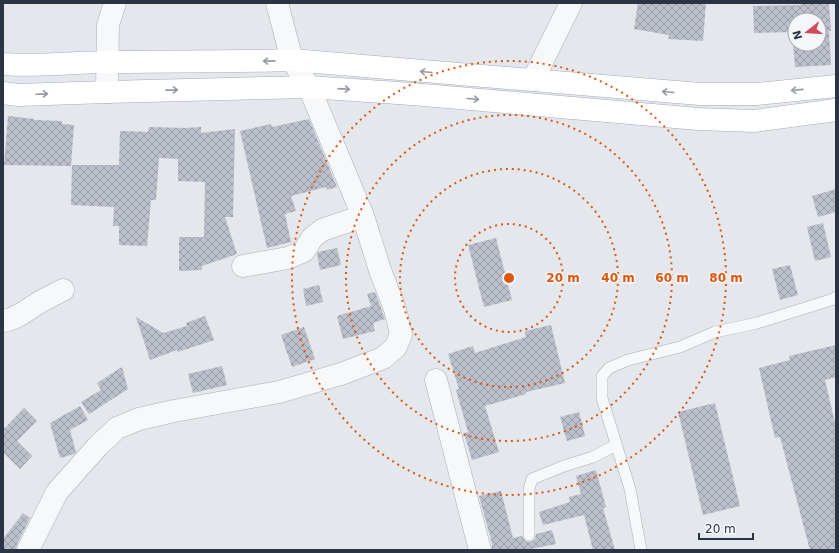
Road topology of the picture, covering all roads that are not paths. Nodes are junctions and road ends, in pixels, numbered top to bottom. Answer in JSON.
{"nodes":[{"id":1,"x":115,"y":3,"type":"edge"},
{"id":2,"x":277,"y":3,"type":"edge"},
{"id":3,"x":571,"y":3,"type":"edge"},
{"id":4,"x":292,"y":60,"type":"junction"},
{"id":5,"x":108,"y":62,"type":"junction"},
{"id":6,"x":3,"y":64,"type":"edge"},
{"id":7,"x":533,"y":80,"type":"junction"},
{"id":8,"x":836,"y":86,"type":"edge"},
{"id":9,"x":309,"y":87,"type":"junction"},
{"id":10,"x":107,"y":92,"type":"junction"},
{"id":11,"x":3,"y":93,"type":"edge"},
{"id":12,"x":836,"y":110,"type":"edge"},
{"id":13,"x":363,"y":216,"type":"junction"},
{"id":14,"x":242,"y":266,"type":"dead end"},
{"id":15,"x":63,"y":290,"type":"dead end"},
{"id":16,"x":836,"y":297,"type":"edge"},
{"id":17,"x":3,"y":321,"type":"edge"},
{"id":18,"x":436,"y":380,"type":"dead end"},
{"id":19,"x":616,"y":445,"type":"junction"},
{"id":20,"x":530,"y":535,"type":"dead end"},
{"id":21,"x":28,"y":550,"type":"edge"},
{"id":22,"x":480,"y":550,"type":"edge"},
{"id":23,"x":641,"y":550,"type":"edge"}],
"edges":[{"from":1,"to":5,"type":"street"},
{"from":2,"to":4,"type":"street"},
{"from":3,"to":7,"type":"street"},
{"from":4,"to":5,"type":"main road","one_way":true},
{"from":7,"to":4,"type":"main road","one_way":true},
{"from":4,"to":9,"type":"street"},
{"from":5,"to":6,"type":"main road"},
{"from":5,"to":10,"type":"street"},
{"from":8,"to":7,"type":"main road","one_way":true},
{"from":10,"to":9,"type":"main road","one_way":true},
{"from":9,"to":12,"type":"main road","one_way":true},
{"from":9,"to":13,"type":"street"},
{"from":11,"to":10,"type":"main road","one_way":true},
{"from":13,"to":14,"type":"street"},
{"from":13,"to":21,"type":"street"},
{"from":15,"to":17,"type":"street"},
{"from":16,"to":19,"type":"lane"},
{"from":18,"to":22,"type":"street"},
{"from":19,"to":20,"type":"lane"},
{"from":19,"to":23,"type":"lane"}]}
